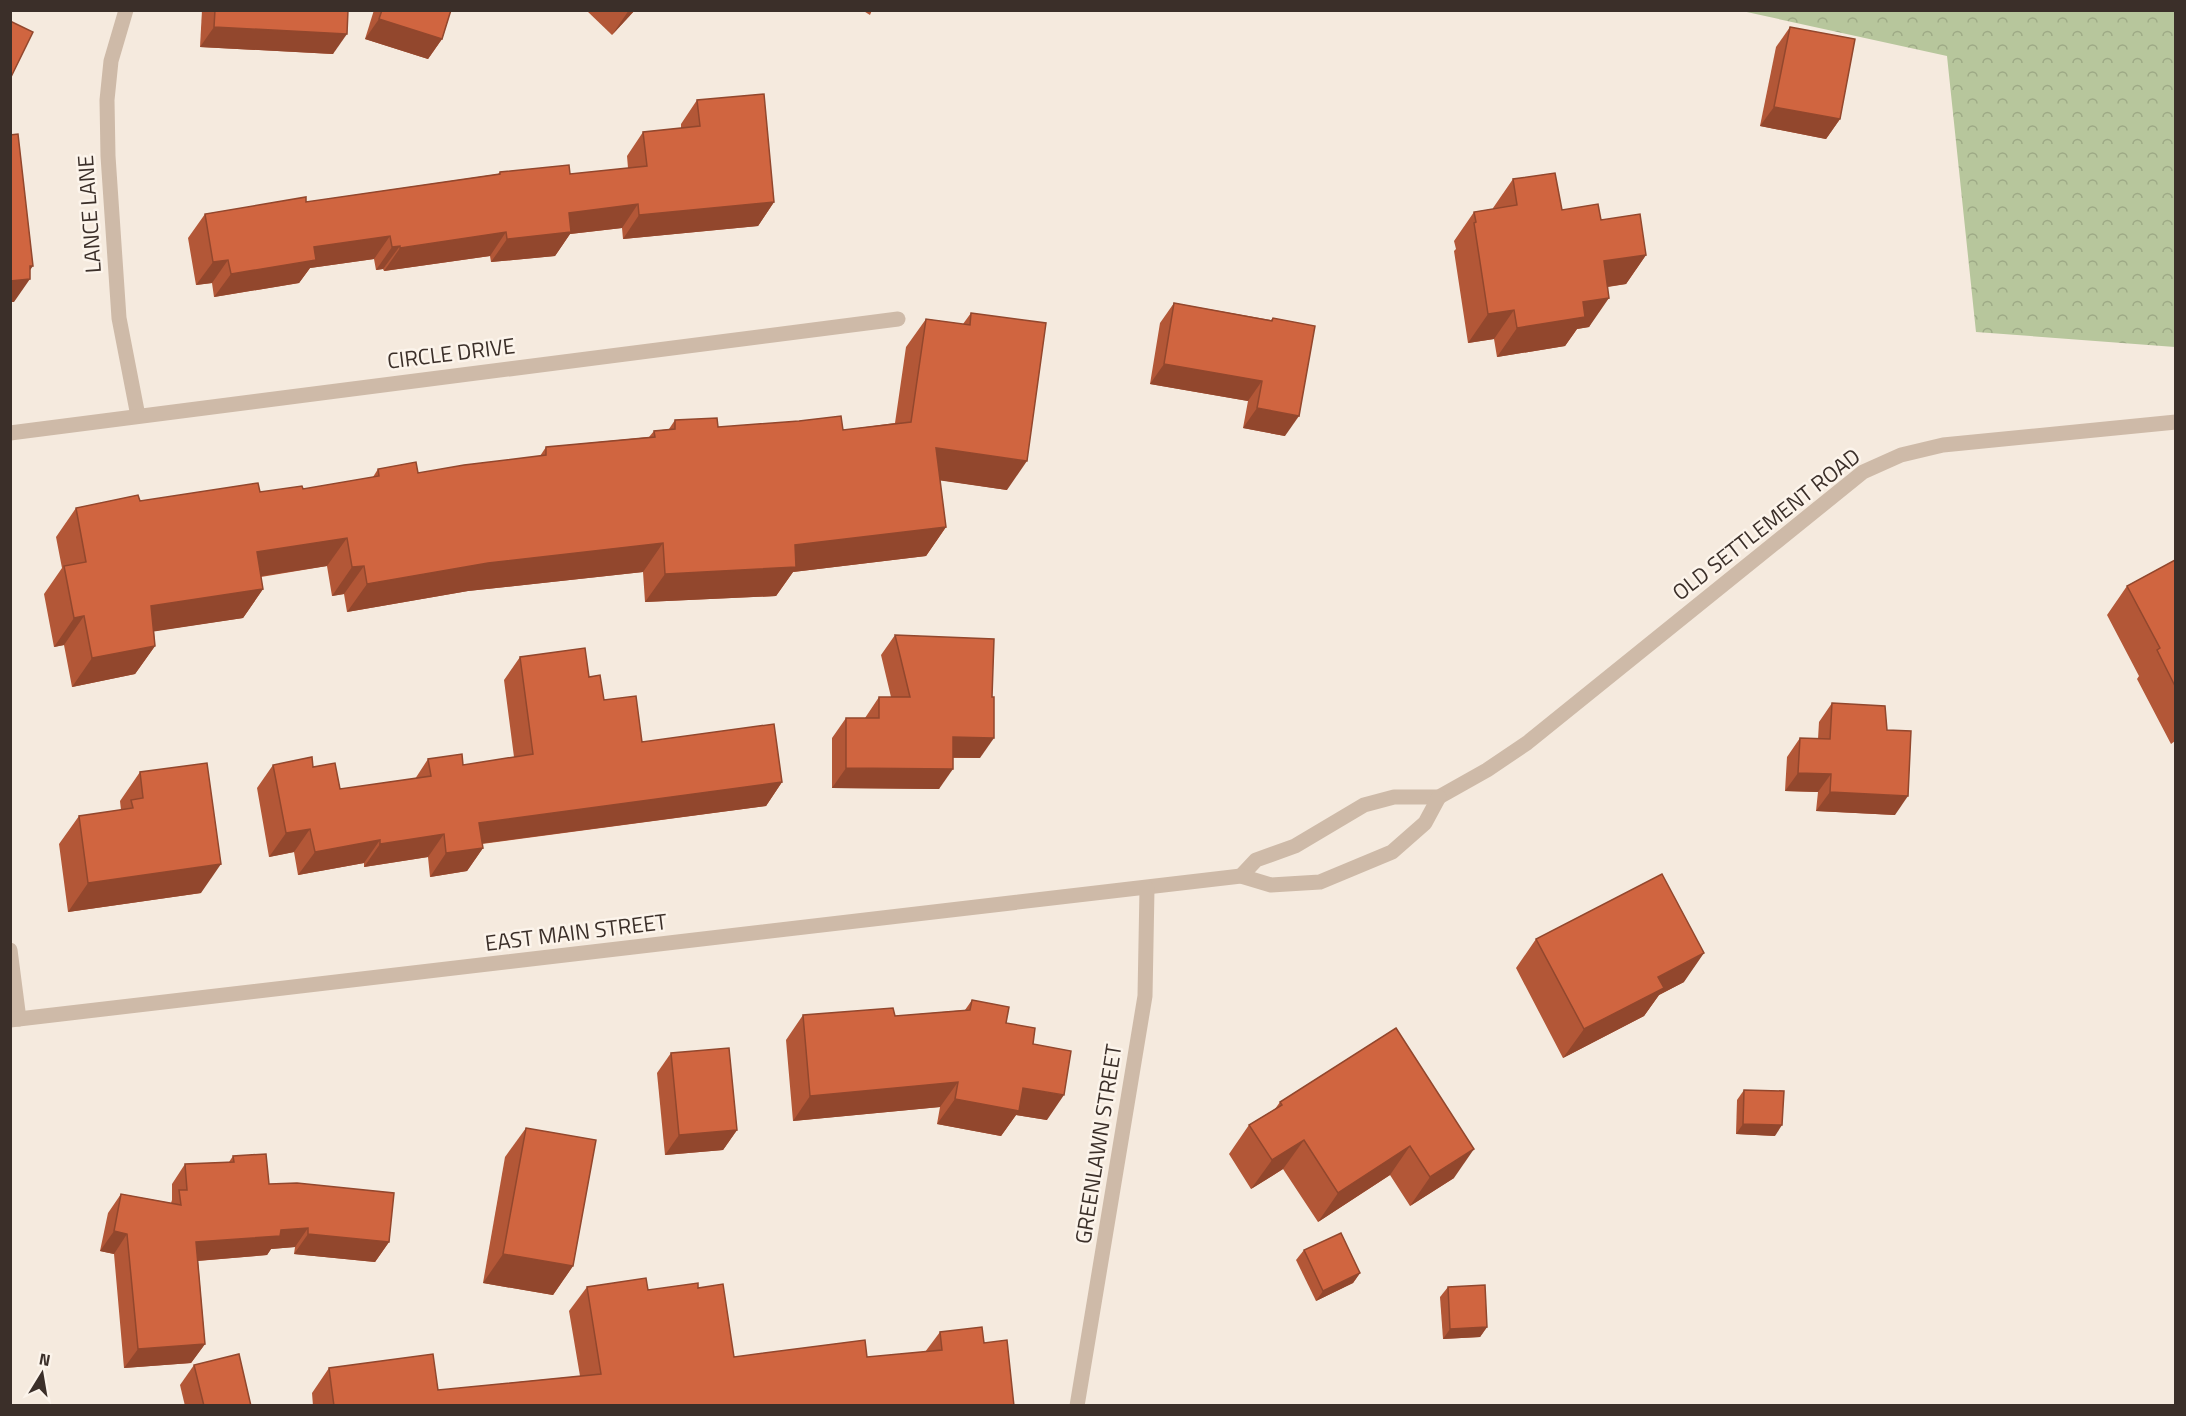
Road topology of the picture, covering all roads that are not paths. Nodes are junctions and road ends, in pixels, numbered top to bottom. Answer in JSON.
{"nodes":[{"id":1,"x":126,"y":10,"type":"edge"},
{"id":2,"x":898,"y":320,"type":"dead end"},
{"id":3,"x":138,"y":416,"type":"junction"},
{"id":4,"x":2175,"y":422,"type":"edge"},
{"id":5,"x":10,"y":433,"type":"edge"},
{"id":6,"x":1439,"y":797,"type":"junction"},
{"id":7,"x":1241,"y":876,"type":"junction"},
{"id":8,"x":1147,"y":889,"type":"junction"},
{"id":9,"x":10,"y":950,"type":"edge"},
{"id":10,"x":15,"y":1019,"type":"edge"},
{"id":11,"x":1077,"y":1406,"type":"edge"}],
"edges":[{"from":1,"to":3,"type":"street","name":"LANCE LANE"},
{"from":2,"to":3,"type":"street","name":"CIRCLE DRIVE"},
{"from":3,"to":5,"type":"street","name":"CIRCLE DRIVE"},
{"from":4,"to":6,"type":"street","name":"OLD SETTLEMENT ROAD"},
{"from":6,"to":7,"type":"street","name":"OLD SETTLEMENT ROAD"},
{"from":6,"to":7,"type":"street"},
{"from":7,"to":8,"type":"street"},
{"from":8,"to":10,"type":"street","name":"EAST MAIN STREET"},
{"from":8,"to":11,"type":"street","name":"GREENLAWN STREET"},
{"from":9,"to":10,"type":"street"}]}
